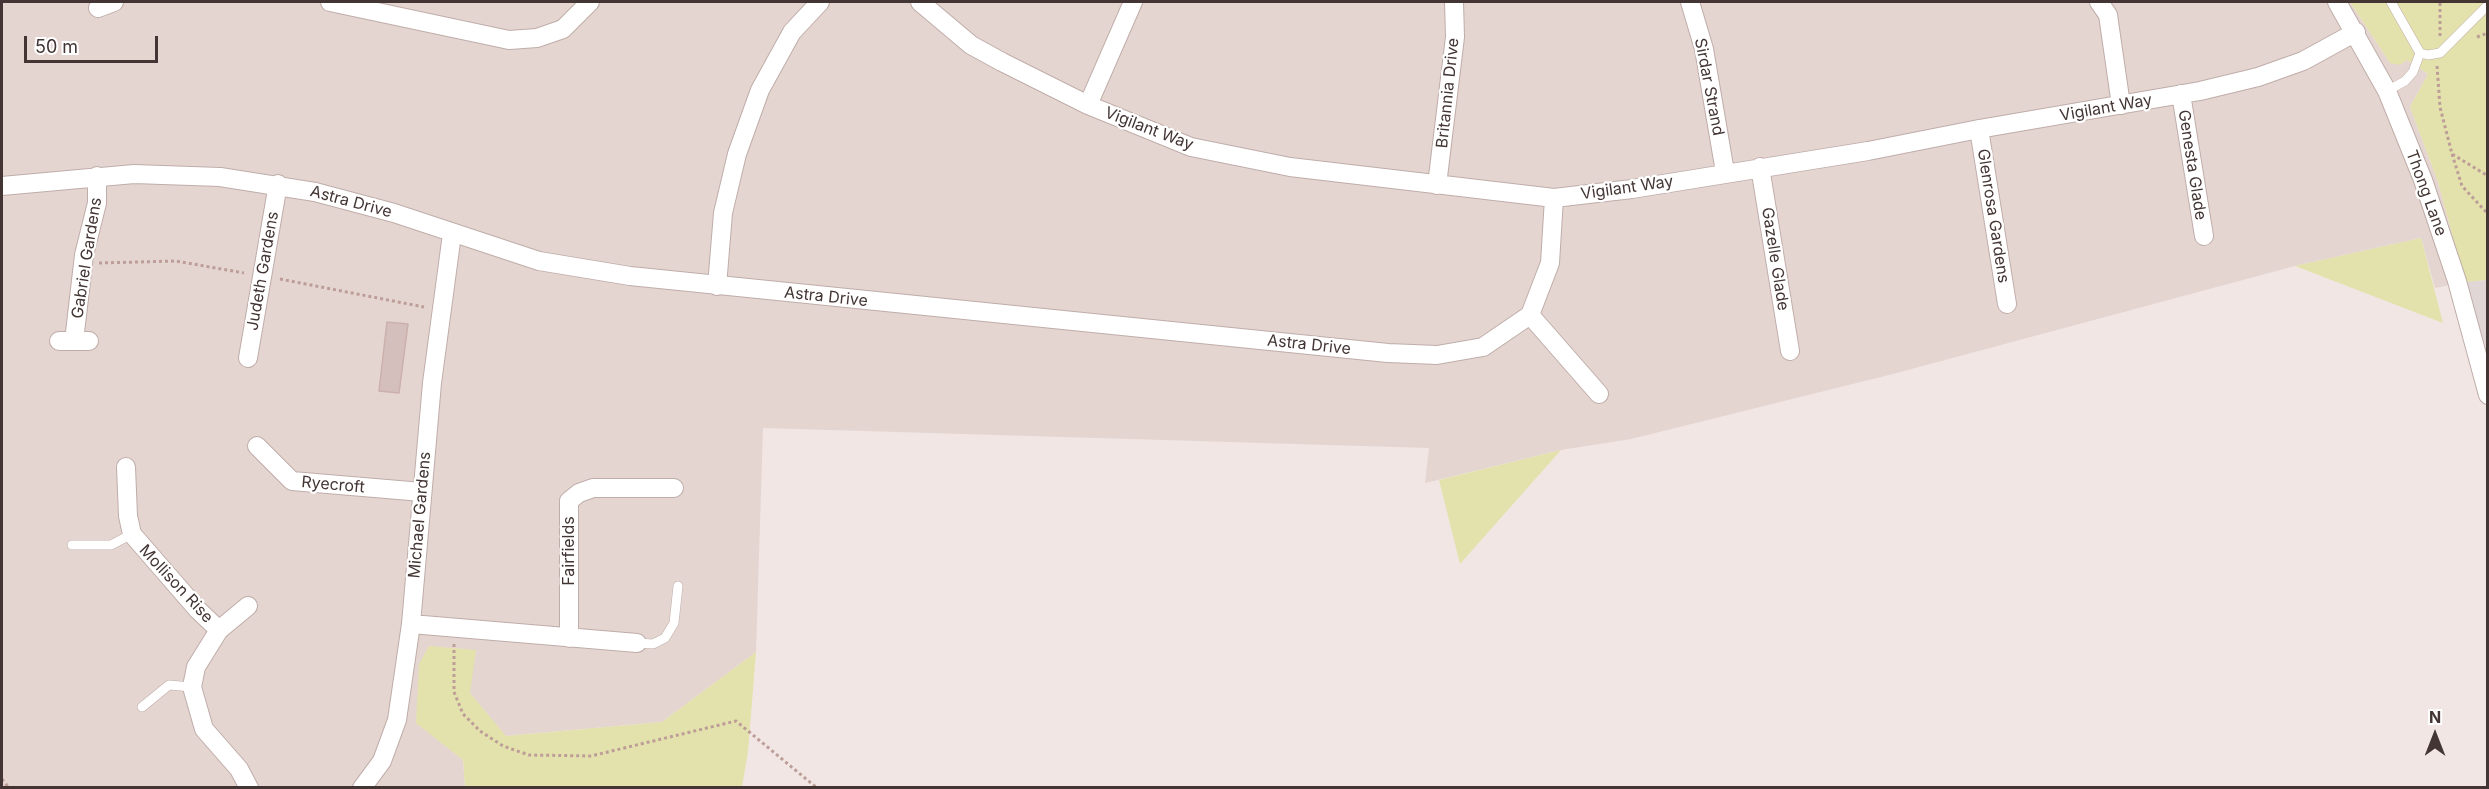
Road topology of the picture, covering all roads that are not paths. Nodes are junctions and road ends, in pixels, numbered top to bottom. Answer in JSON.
{"nodes":[{"id":1,"x":330,"y":2,"type":"edge"},
{"id":2,"x":590,"y":2,"type":"edge"},
{"id":3,"x":820,"y":2,"type":"edge"},
{"id":4,"x":920,"y":2,"type":"edge"},
{"id":5,"x":1133,"y":2,"type":"edge"},
{"id":6,"x":1454,"y":2,"type":"edge"},
{"id":7,"x":1690,"y":2,"type":"edge"},
{"id":8,"x":2099,"y":2,"type":"edge"},
{"id":9,"x":2337,"y":2,"type":"edge"},
{"id":10,"x":2391,"y":2,"type":"edge"},
{"id":11,"x":2487,"y":5,"type":"edge"},
{"id":12,"x":388,"y":8,"type":"edge"},
{"id":13,"x":2356,"y":32,"type":"junction"},
{"id":14,"x":2420,"y":52,"type":"junction"},
{"id":15,"x":2387,"y":91,"type":"junction"},
{"id":16,"x":2181,"y":94,"type":"junction"},
{"id":17,"x":1088,"y":105,"type":"junction"},
{"id":18,"x":2121,"y":105,"type":"junction"},
{"id":19,"x":1979,"y":129,"type":"junction"},
{"id":20,"x":1760,"y":167,"type":"junction"},
{"id":21,"x":1725,"y":172,"type":"junction"},
{"id":22,"x":97,"y":176,"type":"junction"},
{"id":23,"x":278,"y":184,"type":"junction"},
{"id":24,"x":1437,"y":184,"type":"junction"},
{"id":25,"x":2,"y":186,"type":"edge"},
{"id":26,"x":1554,"y":198,"type":"junction"},
{"id":27,"x":452,"y":234,"type":"junction"},
{"id":28,"x":2204,"y":236,"type":"dead end"},
{"id":29,"x":717,"y":286,"type":"junction"},
{"id":30,"x":2007,"y":304,"type":"dead end"},
{"id":31,"x":1530,"y":315,"type":"junction"},
{"id":32,"x":74,"y":341,"type":"dead end"},
{"id":33,"x":1790,"y":351,"type":"dead end"},
{"id":34,"x":248,"y":358,"type":"dead end"},
{"id":35,"x":1599,"y":394,"type":"dead end"},
{"id":36,"x":2487,"y":395,"type":"edge"},
{"id":37,"x":257,"y":446,"type":"dead end"},
{"id":38,"x":126,"y":467,"type":"dead end"},
{"id":39,"x":674,"y":488,"type":"dead end"},
{"id":40,"x":422,"y":492,"type":"junction"},
{"id":41,"x":132,"y":534,"type":"junction"},
{"id":42,"x":72,"y":545,"type":"dead end"},
{"id":43,"x":678,"y":586,"type":"dead end"},
{"id":44,"x":248,"y":606,"type":"dead end"},
{"id":45,"x":411,"y":624,"type":"junction"},
{"id":46,"x":219,"y":630,"type":"junction"},
{"id":47,"x":569,"y":638,"type":"junction"},
{"id":48,"x":637,"y":643,"type":"joint"},
{"id":49,"x":192,"y":687,"type":"junction"},
{"id":50,"x":142,"y":707,"type":"dead end"},
{"id":51,"x":365,"y":787,"type":"edge"},
{"id":52,"x":249,"y":788,"type":"edge"}],
"edges":[{"from":1,"to":12,"type":"street"},
{"from":2,"to":12,"type":"street"},
{"from":3,"to":29,"type":"street"},
{"from":4,"to":17,"type":"street","name":"Vigilant Way"},
{"from":5,"to":17,"type":"street"},
{"from":6,"to":24,"type":"street","name":"Britannia Drive"},
{"from":7,"to":21,"type":"street","name":"Sirdar Strand"},
{"from":8,"to":18,"type":"street"},
{"from":9,"to":13,"type":"street","name":"Thong Lane"},
{"from":10,"to":14,"type":"lane"},
{"from":11,"to":14,"type":"lane"},
{"from":13,"to":15,"type":"street","name":"Thong Lane"},
{"from":13,"to":16,"type":"street","name":"Vigilant Way"},
{"from":14,"to":15,"type":"lane"},
{"from":15,"to":36,"type":"street","name":"Thong Lane"},
{"from":16,"to":18,"type":"street","name":"Vigilant Way"},
{"from":16,"to":28,"type":"street","name":"Genesta Glade"},
{"from":17,"to":24,"type":"street","name":"Vigilant Way"},
{"from":18,"to":19,"type":"street","name":"Vigilant Way"},
{"from":19,"to":20,"type":"street","name":"Vigilant Way"},
{"from":19,"to":30,"type":"street","name":"Glenrosa Gardens"},
{"from":20,"to":21,"type":"street","name":"Vigilant Way"},
{"from":20,"to":33,"type":"street","name":"Gazelle Glade"},
{"from":21,"to":26,"type":"street","name":"Vigilant Way"},
{"from":22,"to":23,"type":"street","name":"Astra Drive"},
{"from":22,"to":25,"type":"street","name":"Astra Drive"},
{"from":22,"to":32,"type":"street","name":"Gabriel Gardens"},
{"from":23,"to":27,"type":"street","name":"Astra Drive"},
{"from":23,"to":34,"type":"street","name":"Judeth Gardens"},
{"from":24,"to":26,"type":"street","name":"Vigilant Way"},
{"from":26,"to":31,"type":"street"},
{"from":27,"to":29,"type":"street","name":"Astra Drive"},
{"from":27,"to":40,"type":"street","name":"Michael Gardens"},
{"from":29,"to":31,"type":"street","name":"Astra Drive"},
{"from":31,"to":35,"type":"street"},
{"from":37,"to":40,"type":"street","name":"Ryecroft"},
{"from":38,"to":41,"type":"street","name":"Mollison Rise"},
{"from":39,"to":47,"type":"street","name":"Fairfields"},
{"from":40,"to":45,"type":"street","name":"Michael Gardens"},
{"from":41,"to":42,"type":"lane"},
{"from":41,"to":46,"type":"street","name":"Mollison Rise"},
{"from":43,"to":48,"type":"lane"},
{"from":44,"to":46,"type":"street"},
{"from":45,"to":47,"type":"street"},
{"from":45,"to":51,"type":"street","name":"Michael Gardens"},
{"from":46,"to":49,"type":"street"},
{"from":47,"to":48,"type":"street"},
{"from":49,"to":50,"type":"lane"},
{"from":49,"to":52,"type":"street"}]}
